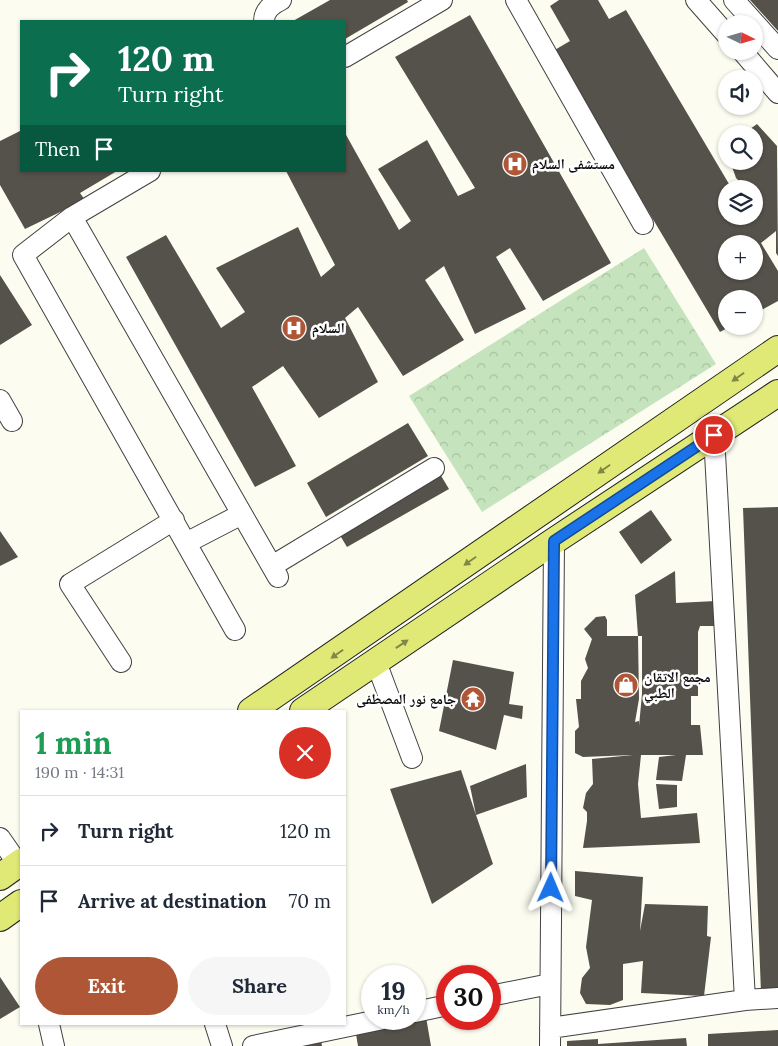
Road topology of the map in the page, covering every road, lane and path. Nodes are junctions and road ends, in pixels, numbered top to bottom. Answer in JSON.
{"nodes":[{"id":1,"x":281,"y":0,"type":"edge"},
{"id":2,"x":442,"y":0,"type":"edge"},
{"id":3,"x":516,"y":0,"type":"edge"},
{"id":4,"x":734,"y":0,"type":"edge"},
{"id":5,"x":701,"y":2,"type":"edge"},
{"id":6,"x":264,"y":20,"type":"edge"},
{"id":7,"x":718,"y":24,"type":"edge"},
{"id":8,"x":778,"y":49,"type":"edge"},
{"id":9,"x":346,"y":56,"type":"edge"},
{"id":10,"x":750,"y":60,"type":"edge"},
{"id":11,"x":778,"y":93,"type":"edge"},
{"id":12,"x":148,"y":172,"type":"edge"},
{"id":13,"x":72,"y":217,"type":"junction"},
{"id":14,"x":642,"y":224,"type":"dead end"},
{"id":15,"x":776,"y":355,"type":"edge"},
{"id":16,"x":778,"y":393,"type":"edge"},
{"id":17,"x":0,"y":400,"type":"edge"},
{"id":18,"x":12,"y":421,"type":"dead end"},
{"id":19,"x":714,"y":435,"type":"junction"},
{"id":20,"x":434,"y":468,"type":"dead end"},
{"id":21,"x":242,"y":514,"type":"junction"},
{"id":22,"x":174,"y":520,"type":"junction"},
{"id":23,"x":554,"y":541,"type":"junction"},
{"id":24,"x":186,"y":543,"type":"junction"},
{"id":25,"x":235,"y":630,"type":"dead end"},
{"id":26,"x":122,"y":662,"type":"dead end"},
{"id":27,"x":376,"y":662,"type":"junction"},
{"id":28,"x":252,"y":710,"type":"edge"},
{"id":29,"x":304,"y":710,"type":"edge"},
{"id":30,"x":412,"y":758,"type":"dead end"},
{"id":31,"x":0,"y":838,"type":"edge"},
{"id":32,"x":13,"y":868,"type":"edge"},
{"id":33,"x":20,"y":904,"type":"edge"},
{"id":34,"x":0,"y":918,"type":"edge"},
{"id":35,"x":550,"y":984,"type":"junction"},
{"id":36,"x":501,"y":994,"type":"edge"},
{"id":37,"x":778,"y":998,"type":"edge"},
{"id":38,"x":745,"y":1000,"type":"junction"},
{"id":39,"x":361,"y":1024,"type":"edge"},
{"id":40,"x":49,"y":1025,"type":"edge"},
{"id":41,"x":215,"y":1025,"type":"edge"},
{"id":42,"x":550,"y":1037,"type":"edge"},
{"id":43,"x":54,"y":1046,"type":"edge"},
{"id":44,"x":222,"y":1046,"type":"edge"},
{"id":45,"x":253,"y":1046,"type":"edge"}],
"edges":[{"from":1,"to":6,"type":"street"},
{"from":2,"to":9,"type":"street"},
{"from":3,"to":14,"type":"street"},
{"from":4,"to":8,"type":"street"},
{"from":5,"to":7,"type":"street"},
{"from":10,"to":11,"type":"street"},
{"from":12,"to":13,"type":"street"},
{"from":13,"to":21,"type":"street"},
{"from":13,"to":22,"type":"street"},
{"from":15,"to":28,"type":"main road","one_way":true},
{"from":16,"to":19,"type":"main road"},
{"from":17,"to":18,"type":"street"},
{"from":19,"to":23,"type":"main road"},
{"from":19,"to":38,"type":"street"},
{"from":20,"to":21,"type":"street"},
{"from":21,"to":24,"type":"street"},
{"from":22,"to":24,"type":"street"},
{"from":22,"to":26,"type":"street"},
{"from":27,"to":23,"type":"main road","one_way":true},
{"from":23,"to":35,"type":"street"},
{"from":24,"to":25,"type":"street"},
{"from":27,"to":29,"type":"main road"},
{"from":27,"to":30,"type":"street"},
{"from":31,"to":32,"type":"street"},
{"from":33,"to":34,"type":"main road"},
{"from":35,"to":36,"type":"street"},
{"from":35,"to":42,"type":"street"},
{"from":37,"to":38,"type":"street"},
{"from":38,"to":42,"type":"street"},
{"from":39,"to":45,"type":"street"},
{"from":40,"to":43,"type":"street"},
{"from":41,"to":44,"type":"street"}]}
